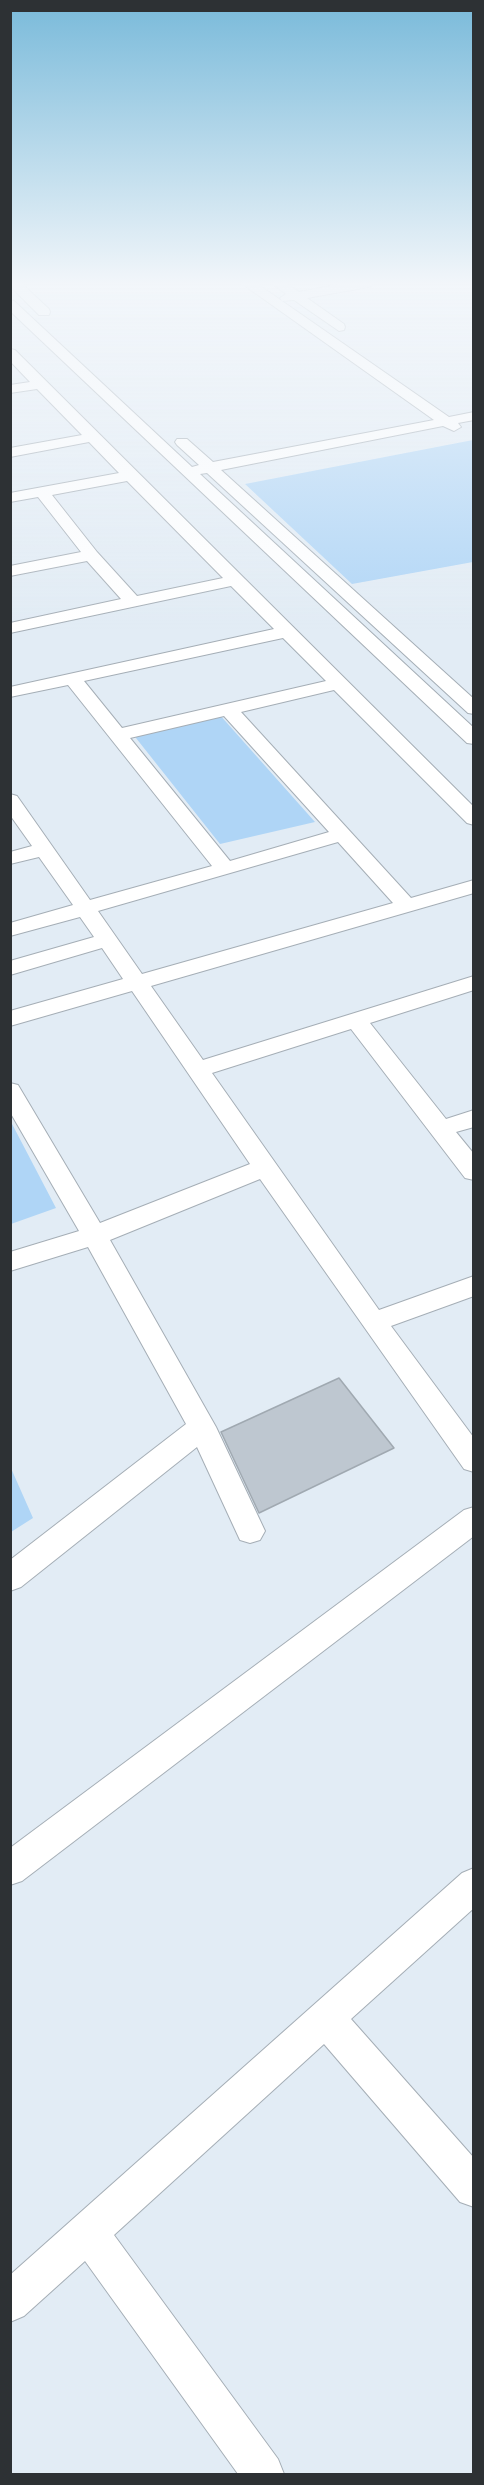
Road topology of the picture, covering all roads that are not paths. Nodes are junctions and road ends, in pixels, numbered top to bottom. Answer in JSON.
{"nodes":[{"id":1,"x":56,"y":399,"type":"edge"},
{"id":2,"x":110,"y":399,"type":"edge"},
{"id":3,"x":414,"y":399,"type":"edge"},
{"id":4,"x":446,"y":404,"type":"dead end"},
{"id":5,"x":448,"y":422,"type":"junction"},
{"id":6,"x":469,"y":424,"type":"edge"},
{"id":7,"x":175,"y":436,"type":"dead end"},
{"id":8,"x":93,"y":437,"type":"junction"},
{"id":9,"x":10,"y":453,"type":"edge"},
{"id":10,"x":283,"y":453,"type":"junction"},
{"id":11,"x":300,"y":464,"type":"junction"},
{"id":12,"x":208,"y":468,"type":"junction"},
{"id":13,"x":130,"y":476,"type":"junction"},
{"id":14,"x":193,"y":478,"type":"junction"},
{"id":15,"x":222,"y":479,"type":"junction"},
{"id":16,"x":42,"y":492,"type":"junction"},
{"id":17,"x":10,"y":498,"type":"edge"},
{"id":18,"x":91,"y":555,"type":"junction"},
{"id":19,"x":10,"y":571,"type":"edge"},
{"id":20,"x":236,"y":580,"type":"junction"},
{"id":21,"x":132,"y":601,"type":"junction"},
{"id":22,"x":10,"y":628,"type":"edge"},
{"id":23,"x":286,"y":632,"type":"junction"},
{"id":24,"x":73,"y":679,"type":"junction"},
{"id":25,"x":337,"y":684,"type":"junction"},
{"id":26,"x":10,"y":692,"type":"edge"},
{"id":27,"x":228,"y":709,"type":"junction"},
{"id":28,"x":474,"y":709,"type":"edge"},
{"id":29,"x":118,"y":735,"type":"junction"},
{"id":30,"x":474,"y":740,"type":"edge"},
{"id":31,"x":10,"y":800,"type":"edge"},
{"id":32,"x":474,"y":819,"type":"edge"},
{"id":33,"x":342,"y":835,"type":"junction"},
{"id":34,"x":46,"y":849,"type":"junction"},
{"id":35,"x":10,"y":858,"type":"edge"},
{"id":36,"x":224,"y":867,"type":"junction"},
{"id":37,"x":474,"y":886,"type":"edge"},
{"id":38,"x":406,"y":905,"type":"junction"},
{"id":39,"x":85,"y":909,"type":"junction"},
{"id":40,"x":10,"y":930,"type":"edge"},
{"id":41,"x":107,"y":940,"type":"junction"},
{"id":42,"x":10,"y":968,"type":"edge"},
{"id":43,"x":474,"y":983,"type":"edge"},
{"id":44,"x":139,"y":984,"type":"junction"},
{"id":45,"x":10,"y":1019,"type":"edge"},
{"id":46,"x":356,"y":1020,"type":"junction"},
{"id":47,"x":199,"y":1069,"type":"junction"},
{"id":48,"x":10,"y":1091,"type":"edge"},
{"id":49,"x":474,"y":1118,"type":"edge"},
{"id":50,"x":440,"y":1129,"type":"junction"},
{"id":51,"x":266,"y":1167,"type":"junction"},
{"id":52,"x":474,"y":1172,"type":"edge"},
{"id":53,"x":94,"y":1236,"type":"junction"},
{"id":54,"x":10,"y":1262,"type":"edge"},
{"id":55,"x":474,"y":1286,"type":"edge"},
{"id":56,"x":373,"y":1322,"type":"junction"},
{"id":57,"x":202,"y":1427,"type":"junction"},
{"id":58,"x":472,"y":1458,"type":"edge"},
{"id":59,"x":474,"y":1519,"type":"edge"},
{"id":60,"x":250,"y":1531,"type":"dead end"},
{"id":61,"x":10,"y":1578,"type":"edge"},
{"id":62,"x":10,"y":1869,"type":"edge"},
{"id":63,"x":474,"y":1885,"type":"edge"},
{"id":64,"x":326,"y":2018,"type":"junction"},
{"id":65,"x":474,"y":2188,"type":"edge"},
{"id":66,"x":88,"y":2232,"type":"junction"},
{"id":67,"x":10,"y":2302,"type":"edge"},
{"id":68,"x":263,"y":2475,"type":"edge"}],
"edges":[{"from":1,"to":8,"type":"street"},
{"from":2,"to":14,"type":"street"},
{"from":3,"to":5,"type":"street"},
{"from":4,"to":6,"type":"street"},
{"from":5,"to":6,"type":"street"},
{"from":5,"to":10,"type":"street"},
{"from":6,"to":11,"type":"street"},
{"from":7,"to":12,"type":"street"},
{"from":8,"to":9,"type":"street"},
{"from":8,"to":13,"type":"street"},
{"from":10,"to":11,"type":"street"},
{"from":10,"to":12,"type":"street"},
{"from":11,"to":15,"type":"street"},
{"from":12,"to":14,"type":"street"},
{"from":12,"to":15,"type":"street"},
{"from":13,"to":16,"type":"street"},
{"from":13,"to":20,"type":"street"},
{"from":14,"to":15,"type":"street"},
{"from":14,"to":30,"type":"street"},
{"from":15,"to":28,"type":"street"},
{"from":16,"to":17,"type":"street"},
{"from":16,"to":18,"type":"street"},
{"from":18,"to":19,"type":"street"},
{"from":18,"to":21,"type":"street"},
{"from":20,"to":21,"type":"street"},
{"from":20,"to":23,"type":"street"},
{"from":21,"to":22,"type":"street"},
{"from":23,"to":24,"type":"street"},
{"from":23,"to":25,"type":"street"},
{"from":24,"to":26,"type":"street"},
{"from":24,"to":29,"type":"street"},
{"from":25,"to":27,"type":"street"},
{"from":25,"to":32,"type":"street"},
{"from":27,"to":29,"type":"street"},
{"from":27,"to":33,"type":"street"},
{"from":29,"to":36,"type":"street"},
{"from":31,"to":34,"type":"street"},
{"from":33,"to":36,"type":"street"},
{"from":33,"to":38,"type":"street"},
{"from":34,"to":35,"type":"street"},
{"from":34,"to":39,"type":"street"},
{"from":36,"to":39,"type":"street"},
{"from":37,"to":38,"type":"street"},
{"from":38,"to":44,"type":"street"},
{"from":39,"to":40,"type":"street"},
{"from":39,"to":41,"type":"street"},
{"from":41,"to":42,"type":"street"},
{"from":41,"to":44,"type":"street"},
{"from":43,"to":46,"type":"street"},
{"from":44,"to":45,"type":"street"},
{"from":44,"to":47,"type":"street"},
{"from":46,"to":47,"type":"street"},
{"from":46,"to":50,"type":"street"},
{"from":47,"to":51,"type":"street"},
{"from":48,"to":53,"type":"street"},
{"from":49,"to":50,"type":"street"},
{"from":50,"to":52,"type":"street"},
{"from":51,"to":53,"type":"street"},
{"from":51,"to":56,"type":"street"},
{"from":53,"to":54,"type":"street"},
{"from":53,"to":57,"type":"street"},
{"from":55,"to":56,"type":"street"},
{"from":56,"to":58,"type":"street"},
{"from":57,"to":60,"type":"street"},
{"from":57,"to":61,"type":"street"},
{"from":59,"to":62,"type":"street"},
{"from":63,"to":64,"type":"street"},
{"from":64,"to":65,"type":"street"},
{"from":64,"to":66,"type":"street"},
{"from":66,"to":67,"type":"street"},
{"from":66,"to":68,"type":"street"}]}
